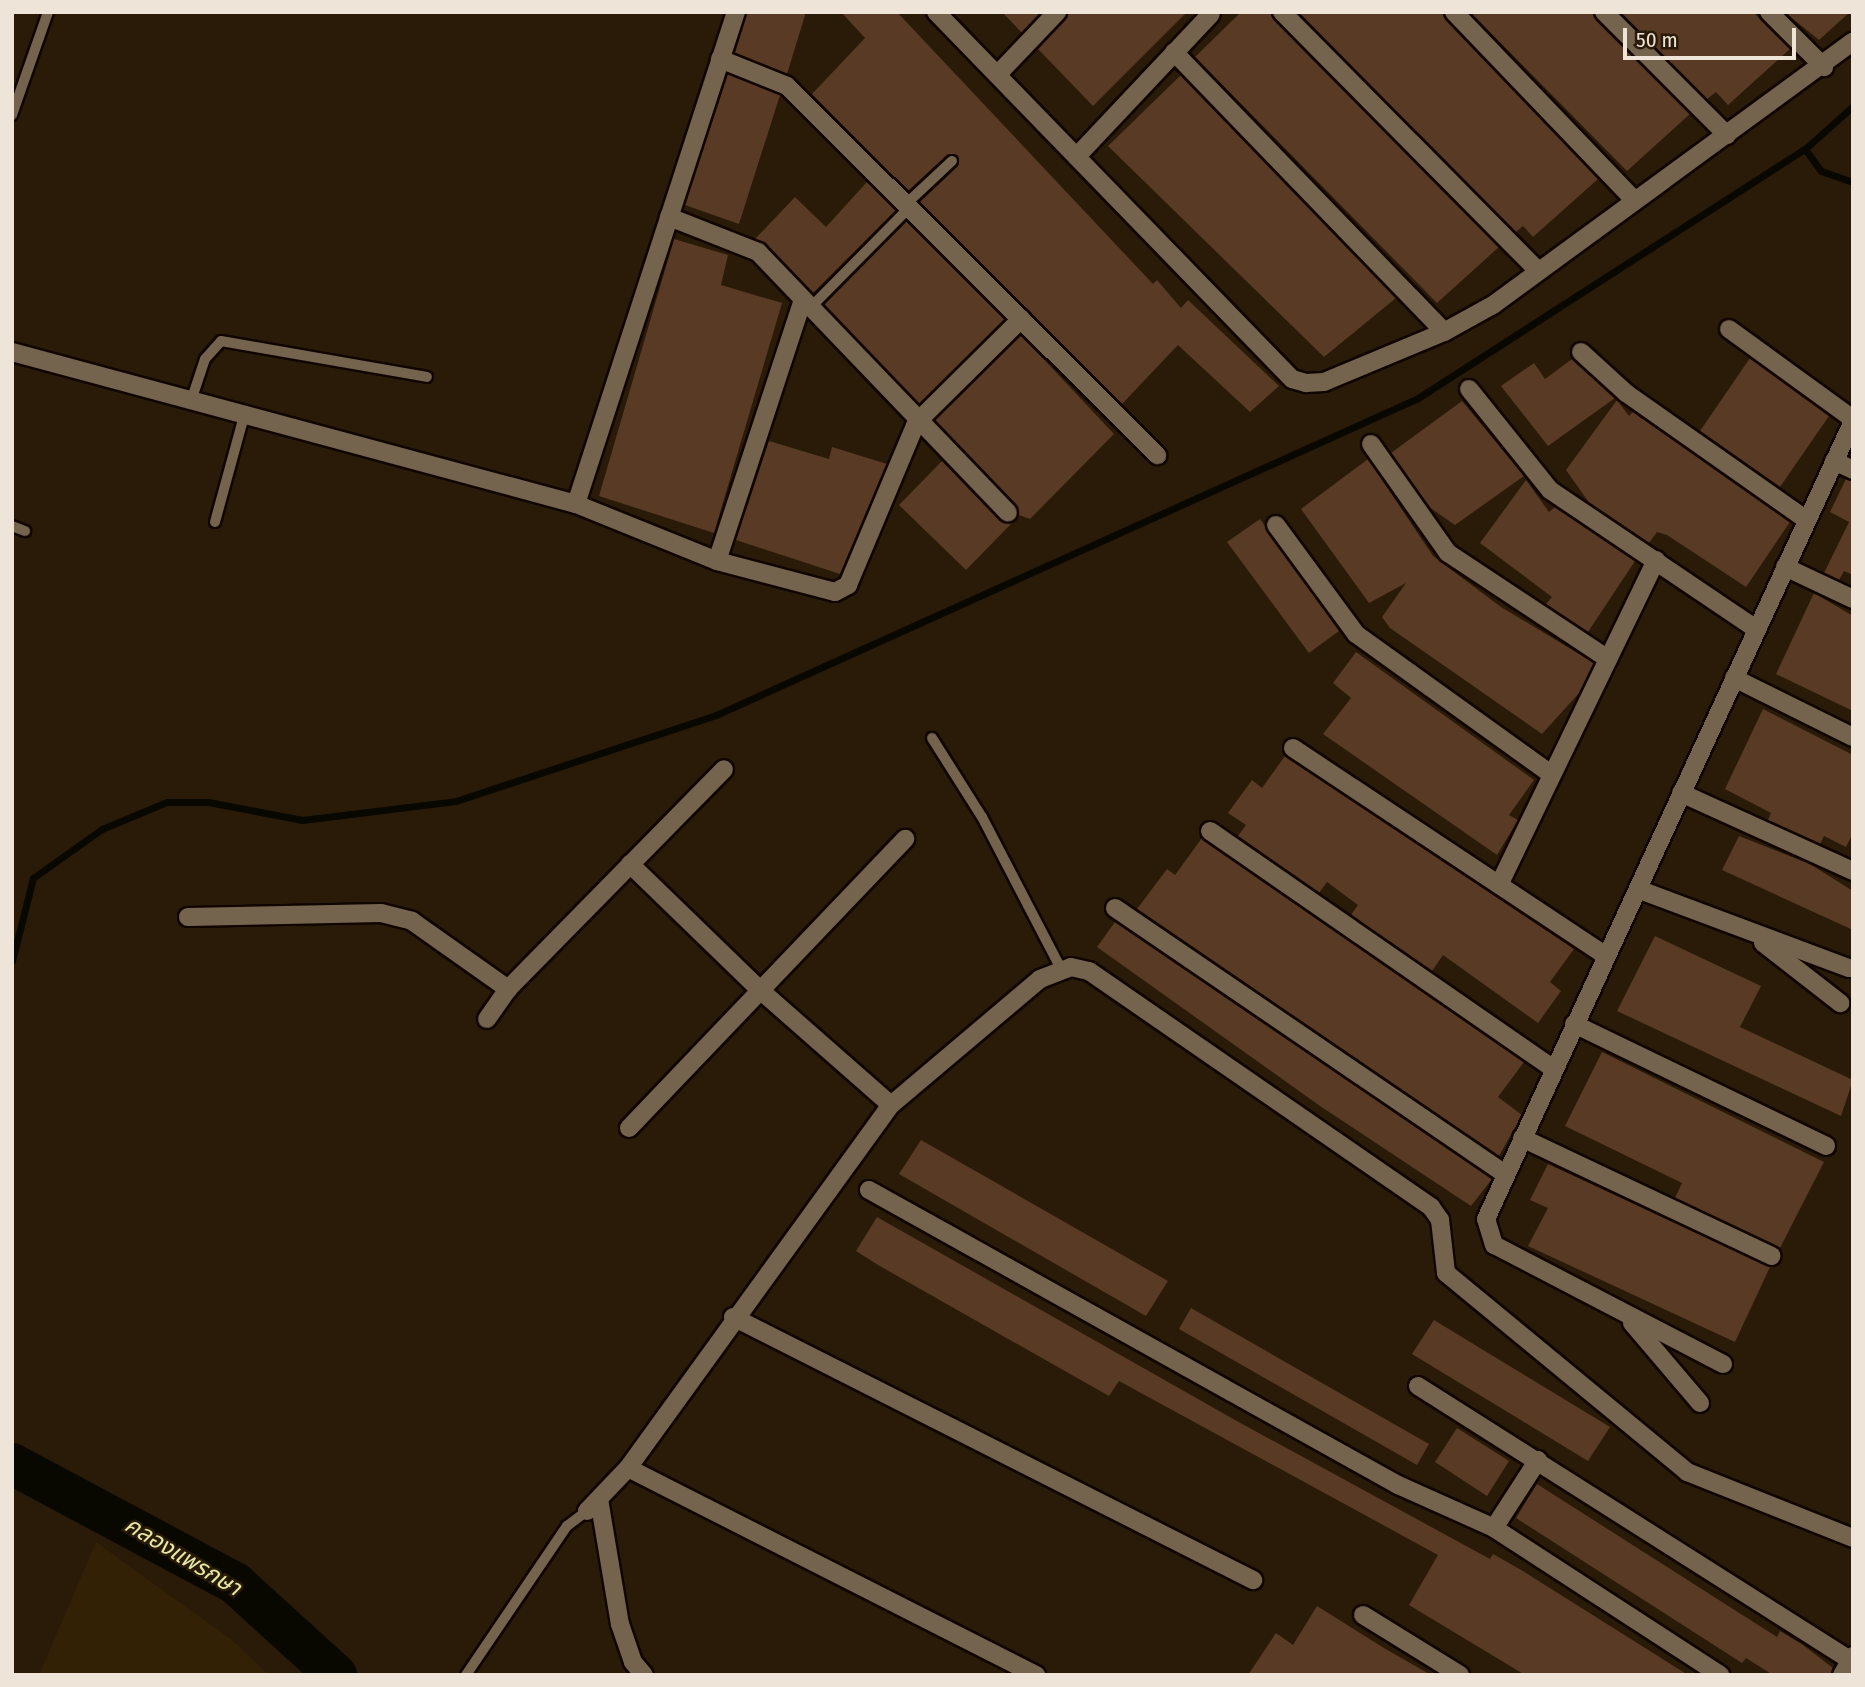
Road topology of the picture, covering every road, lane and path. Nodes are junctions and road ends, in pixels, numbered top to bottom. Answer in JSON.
{"nodes":[{"id":1,"x":48,"y":12,"type":"edge"},
{"id":2,"x":736,"y":12,"type":"edge"},
{"id":3,"x":936,"y":12,"type":"edge"},
{"id":4,"x":1056,"y":12,"type":"edge"},
{"id":5,"x":1282,"y":12,"type":"edge"},
{"id":6,"x":1454,"y":12,"type":"edge"},
{"id":7,"x":1604,"y":12,"type":"edge"},
{"id":8,"x":1769,"y":12,"type":"edge"},
{"id":9,"x":1211,"y":13,"type":"edge"},
{"id":10,"x":1853,"y":41,"type":"edge"},
{"id":11,"x":1174,"y":52,"type":"junction"},
{"id":12,"x":720,"y":59,"type":"junction"},
{"id":13,"x":1824,"y":67,"type":"junction"},
{"id":14,"x":998,"y":74,"type":"junction"},
{"id":15,"x":12,"y":114,"type":"edge"},
{"id":16,"x":1727,"y":135,"type":"junction"},
{"id":17,"x":1079,"y":154,"type":"junction"},
{"id":18,"x":952,"y":161,"type":"dead end"},
{"id":19,"x":1634,"y":200,"type":"junction"},
{"id":20,"x":908,"y":206,"type":"junction"},
{"id":21,"x":669,"y":217,"type":"junction"},
{"id":22,"x":1537,"y":270,"type":"junction"},
{"id":23,"x":807,"y":304,"type":"junction"},
{"id":24,"x":1021,"y":319,"type":"junction"},
{"id":25,"x":1729,"y":329,"type":"dead end"},
{"id":26,"x":1444,"y":332,"type":"junction"},
{"id":27,"x":12,"y":352,"type":"edge"},
{"id":28,"x":1581,"y":352,"type":"dead end"},
{"id":29,"x":427,"y":377,"type":"dead end"},
{"id":30,"x":1469,"y":389,"type":"dead end"},
{"id":31,"x":191,"y":401,"type":"junction"},
{"id":32,"x":244,"y":416,"type":"junction"},
{"id":33,"x":1853,"y":420,"type":"edge"},
{"id":34,"x":916,"y":423,"type":"junction"},
{"id":35,"x":1371,"y":444,"type":"dead end"},
{"id":36,"x":1157,"y":454,"type":"dead end"},
{"id":37,"x":1834,"y":461,"type":"junction"},
{"id":38,"x":1853,"y":470,"type":"edge"},
{"id":39,"x":576,"y":504,"type":"junction"},
{"id":40,"x":1008,"y":513,"type":"dead end"},
{"id":41,"x":1807,"y":520,"type":"junction"},
{"id":42,"x":215,"y":522,"type":"dead end"},
{"id":43,"x":1276,"y":524,"type":"dead end"},
{"id":44,"x":12,"y":526,"type":"edge"},
{"id":45,"x":25,"y":531,"type":"dead end"},
{"id":46,"x":1657,"y":560,"type":"junction"},
{"id":47,"x":717,"y":561,"type":"junction"},
{"id":48,"x":1785,"y":567,"type":"junction"},
{"id":49,"x":1853,"y":599,"type":"edge"},
{"id":50,"x":1756,"y":629,"type":"junction"},
{"id":51,"x":1608,"y":659,"type":"junction"},
{"id":52,"x":1734,"y":678,"type":"junction"},
{"id":53,"x":1853,"y":737,"type":"edge"},
{"id":54,"x":932,"y":738,"type":"dead end"},
{"id":55,"x":1293,"y":748,"type":"dead end"},
{"id":56,"x":724,"y":769,"type":"dead end"},
{"id":57,"x":1552,"y":775,"type":"junction"},
{"id":58,"x":1681,"y":793,"type":"junction"},
{"id":59,"x":1210,"y":831,"type":"dead end"},
{"id":60,"x":905,"y":839,"type":"dead end"},
{"id":61,"x":630,"y":864,"type":"junction"},
{"id":62,"x":1853,"y":871,"type":"edge"},
{"id":63,"x":1499,"y":885,"type":"junction"},
{"id":64,"x":1640,"y":890,"type":"junction"},
{"id":65,"x":1115,"y":908,"type":"dead end"},
{"id":66,"x":188,"y":917,"type":"dead end"},
{"id":67,"x":1751,"y":934,"type":"junction"},
{"id":68,"x":1605,"y":956,"type":"junction"},
{"id":69,"x":1849,"y":968,"type":"dead end"},
{"id":70,"x":1061,"y":969,"type":"junction"},
{"id":71,"x":508,"y":989,"type":"junction"},
{"id":72,"x":760,"y":990,"type":"junction"},
{"id":73,"x":1840,"y":1003,"type":"dead end"},
{"id":74,"x":487,"y":1019,"type":"dead end"},
{"id":75,"x":1574,"y":1024,"type":"junction"},
{"id":76,"x":1554,"y":1069,"type":"junction"},
{"id":77,"x":891,"y":1105,"type":"junction"},
{"id":78,"x":629,"y":1128,"type":"dead end"},
{"id":79,"x":1522,"y":1138,"type":"junction"},
{"id":80,"x":1826,"y":1146,"type":"dead end"},
{"id":81,"x":1506,"y":1175,"type":"junction"},
{"id":82,"x":869,"y":1189,"type":"dead end"},
{"id":83,"x":1772,"y":1256,"type":"dead end"},
{"id":84,"x":733,"y":1317,"type":"junction"},
{"id":85,"x":1627,"y":1317,"type":"junction"},
{"id":86,"x":1723,"y":1364,"type":"dead end"},
{"id":87,"x":1418,"y":1386,"type":"dead end"},
{"id":88,"x":1700,"y":1403,"type":"dead end"},
{"id":89,"x":1538,"y":1460,"type":"junction"},
{"id":90,"x":628,"y":1468,"type":"junction"},
{"id":91,"x":593,"y":1505,"type":"junction"},
{"id":92,"x":1494,"y":1528,"type":"junction"},
{"id":93,"x":1853,"y":1538,"type":"edge"},
{"id":94,"x":1253,"y":1580,"type":"dead end"},
{"id":95,"x":1363,"y":1615,"type":"dead end"},
{"id":96,"x":1848,"y":1664,"type":"edge"},
{"id":97,"x":466,"y":1675,"type":"edge"},
{"id":98,"x":644,"y":1675,"type":"edge"},
{"id":99,"x":1036,"y":1675,"type":"edge"},
{"id":100,"x":1460,"y":1675,"type":"edge"},
{"id":101,"x":1720,"y":1675,"type":"edge"}],
"edges":[{"from":1,"to":15,"type":"lane"},
{"from":2,"to":12,"type":"street"},
{"from":3,"to":14,"type":"street"},
{"from":4,"to":14,"type":"street"},
{"from":5,"to":22,"type":"street"},
{"from":6,"to":19,"type":"street"},
{"from":7,"to":16,"type":"street"},
{"from":8,"to":13,"type":"street"},
{"from":9,"to":11,"type":"street"},
{"from":10,"to":13,"type":"street"},
{"from":11,"to":17,"type":"street"},
{"from":11,"to":26,"type":"street"},
{"from":12,"to":20,"type":"street"},
{"from":12,"to":21,"type":"street"},
{"from":13,"to":16,"type":"street"},
{"from":14,"to":17,"type":"street"},
{"from":16,"to":19,"type":"street"},
{"from":17,"to":26,"type":"street"},
{"from":18,"to":20,"type":"lane"},
{"from":19,"to":22,"type":"street"},
{"from":20,"to":23,"type":"lane"},
{"from":20,"to":24,"type":"street"},
{"from":21,"to":23,"type":"street"},
{"from":21,"to":39,"type":"street"},
{"from":22,"to":26,"type":"street"},
{"from":23,"to":34,"type":"street"},
{"from":23,"to":47,"type":"street"},
{"from":24,"to":34,"type":"street"},
{"from":24,"to":36,"type":"street"},
{"from":25,"to":33,"type":"street"},
{"from":27,"to":31,"type":"street"},
{"from":28,"to":41,"type":"street"},
{"from":29,"to":31,"type":"lane"},
{"from":30,"to":46,"type":"street"},
{"from":31,"to":32,"type":"street"},
{"from":32,"to":39,"type":"street"},
{"from":32,"to":42,"type":"lane"},
{"from":33,"to":37,"type":"street"},
{"from":34,"to":40,"type":"street"},
{"from":34,"to":47,"type":"street"},
{"from":35,"to":51,"type":"street"},
{"from":37,"to":38,"type":"street"},
{"from":37,"to":41,"type":"street"},
{"from":39,"to":47,"type":"street"},
{"from":41,"to":48,"type":"street"},
{"from":43,"to":57,"type":"street"},
{"from":44,"to":45,"type":"lane"},
{"from":46,"to":50,"type":"street"},
{"from":46,"to":51,"type":"street"},
{"from":48,"to":49,"type":"street"},
{"from":48,"to":50,"type":"street"},
{"from":50,"to":52,"type":"street"},
{"from":51,"to":57,"type":"street"},
{"from":52,"to":53,"type":"street"},
{"from":52,"to":58,"type":"street"},
{"from":54,"to":70,"type":"lane"},
{"from":55,"to":63,"type":"street"},
{"from":56,"to":61,"type":"street"},
{"from":57,"to":63,"type":"street"},
{"from":58,"to":62,"type":"street"},
{"from":58,"to":64,"type":"street"},
{"from":59,"to":76,"type":"street"},
{"from":60,"to":72,"type":"street"},
{"from":61,"to":71,"type":"street"},
{"from":61,"to":72,"type":"street"},
{"from":63,"to":68,"type":"street"},
{"from":64,"to":67,"type":"street"},
{"from":64,"to":68,"type":"street"},
{"from":65,"to":81,"type":"street"},
{"from":66,"to":71,"type":"street"},
{"from":67,"to":69,"type":"street"},
{"from":67,"to":73,"type":"street"},
{"from":68,"to":75,"type":"street"},
{"from":70,"to":77,"type":"street"},
{"from":70,"to":93,"type":"street"},
{"from":71,"to":74,"type":"street"},
{"from":72,"to":77,"type":"street"},
{"from":72,"to":78,"type":"street"},
{"from":75,"to":76,"type":"street"},
{"from":75,"to":80,"type":"street"},
{"from":76,"to":79,"type":"street"},
{"from":77,"to":84,"type":"street"},
{"from":79,"to":81,"type":"street"},
{"from":79,"to":83,"type":"street"},
{"from":81,"to":85,"type":"street"},
{"from":82,"to":92,"type":"street"},
{"from":84,"to":90,"type":"street"},
{"from":84,"to":94,"type":"street"},
{"from":85,"to":86,"type":"street"},
{"from":85,"to":88,"type":"street"},
{"from":87,"to":89,"type":"street"},
{"from":89,"to":92,"type":"street"},
{"from":89,"to":96,"type":"street"},
{"from":90,"to":91,"type":"street"},
{"from":90,"to":99,"type":"street"},
{"from":91,"to":97,"type":"lane"},
{"from":91,"to":98,"type":"street"},
{"from":92,"to":101,"type":"street"},
{"from":95,"to":100,"type":"street"}]}
